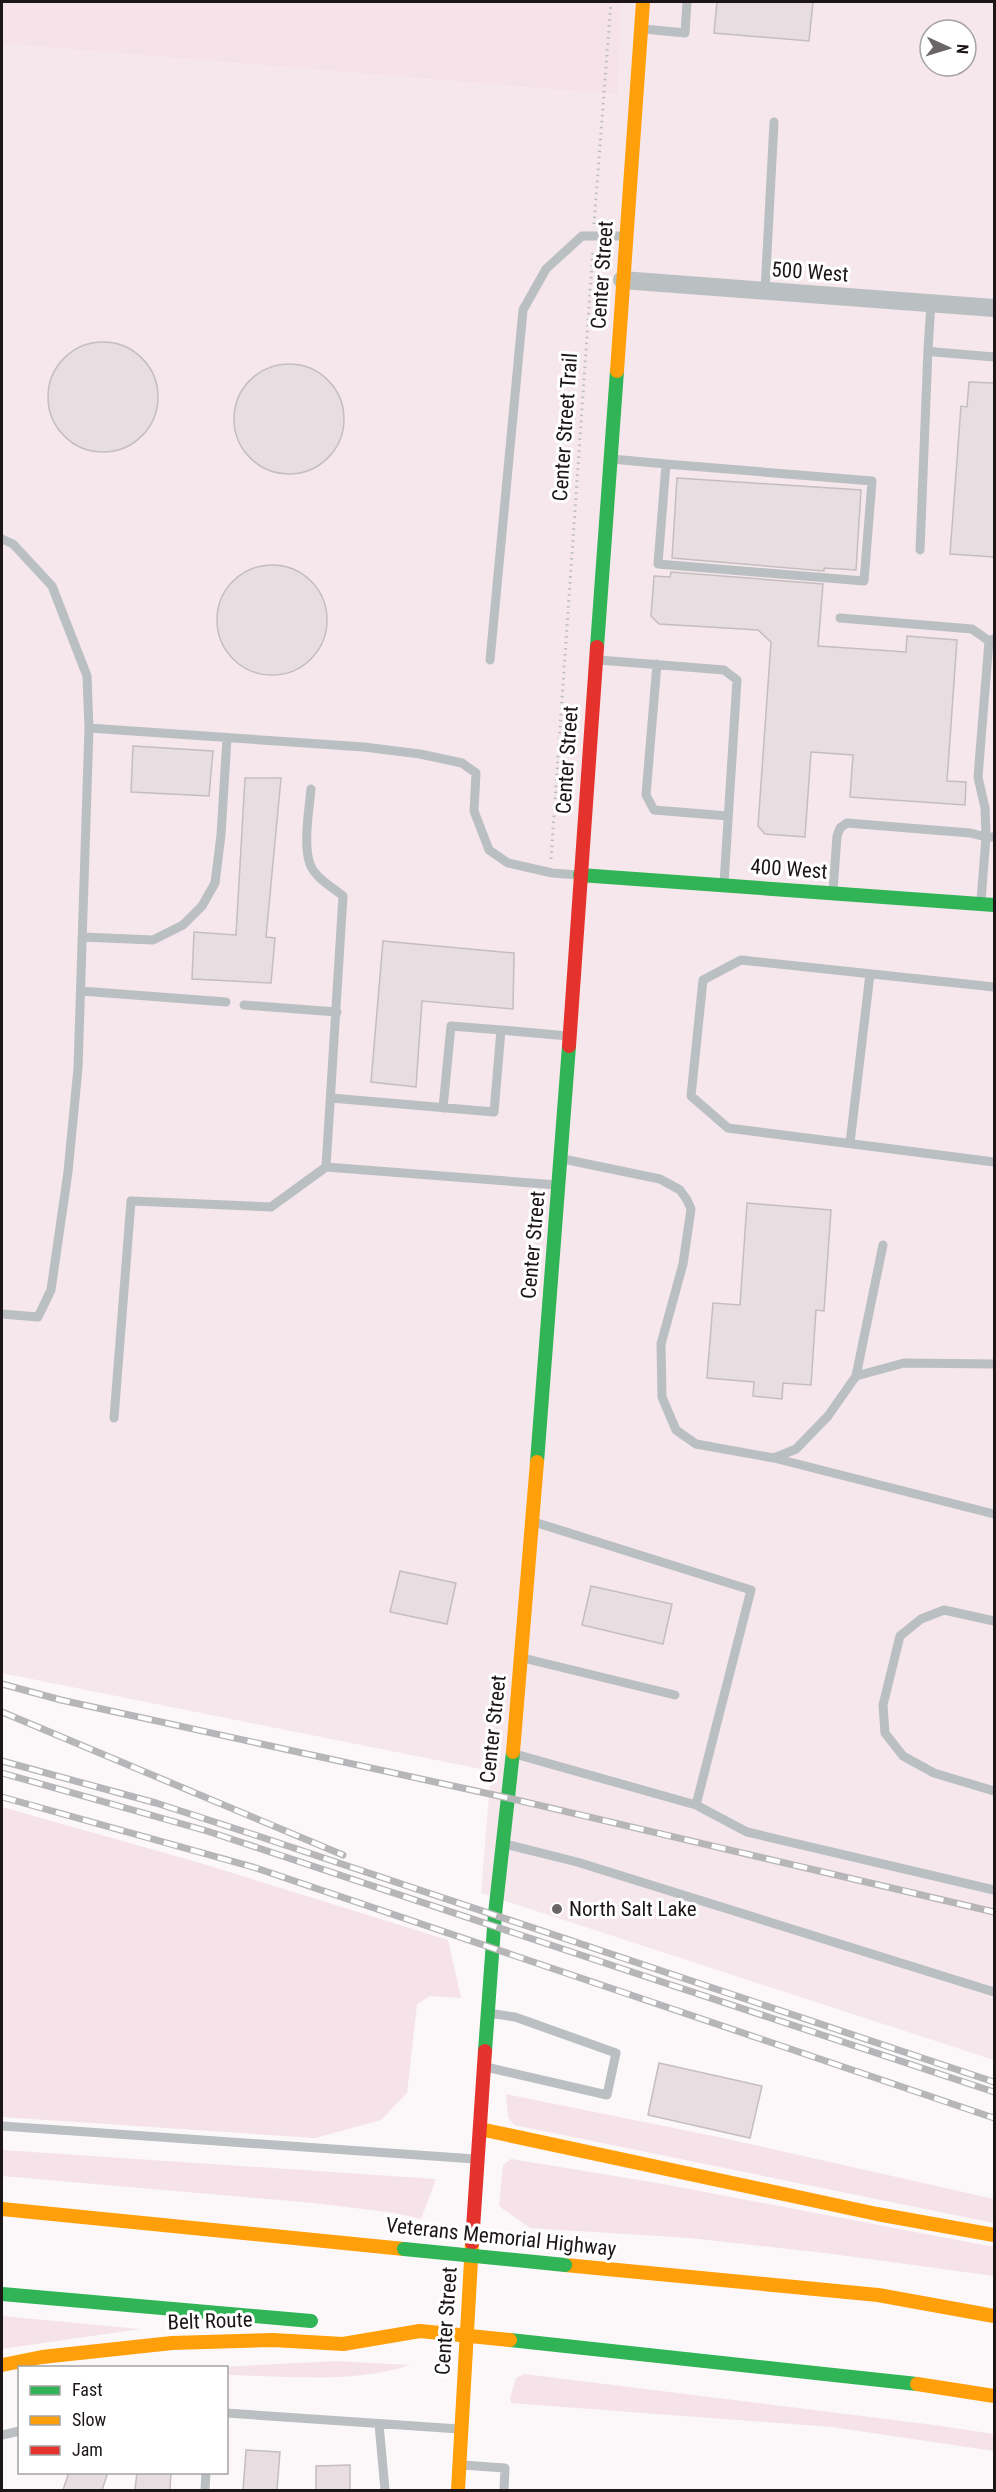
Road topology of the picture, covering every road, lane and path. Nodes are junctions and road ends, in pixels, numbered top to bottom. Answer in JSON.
{"nodes":[{"id":1,"x":611,"y":2,"type":"edge"},
{"id":2,"x":643,"y":2,"type":"edge"},
{"id":3,"x":687,"y":2,"type":"edge"},
{"id":4,"x":640,"y":29,"type":"junction"},
{"id":5,"x":774,"y":122,"type":"dead end"},
{"id":6,"x":593,"y":236,"type":"junction"},
{"id":7,"x":626,"y":236,"type":"junction"},
{"id":8,"x":622,"y":280,"type":"junction"},
{"id":9,"x":765,"y":291,"type":"junction"},
{"id":10,"x":931,"y":303,"type":"junction"},
{"id":11,"x":994,"y":308,"type":"edge"},
{"id":12,"x":928,"y":349,"type":"junction"},
{"id":13,"x":994,"y":357,"type":"edge"},
{"id":14,"x":609,"y":459,"type":"junction"},
{"id":15,"x":666,"y":465,"type":"junction"},
{"id":16,"x":2,"y":539,"type":"edge"},
{"id":17,"x":920,"y":550,"type":"dead end"},
{"id":18,"x":840,"y":618,"type":"dead end"},
{"id":19,"x":992,"y":640,"type":"edge"},
{"id":20,"x":490,"y":660,"type":"dead end"},
{"id":21,"x":595,"y":660,"type":"junction"},
{"id":22,"x":657,"y":664,"type":"junction"},
{"id":23,"x":89,"y":728,"type":"junction"},
{"id":24,"x":227,"y":738,"type":"junction"},
{"id":25,"x":311,"y":789,"type":"dead end"},
{"id":26,"x":728,"y":816,"type":"junction"},
{"id":27,"x":990,"y":837,"type":"edge"},
{"id":28,"x":551,"y":855,"type":"dead end"},
{"id":29,"x":580,"y":875,"type":"junction"},
{"id":30,"x":724,"y":885,"type":"junction"},
{"id":31,"x":833,"y":893,"type":"junction"},
{"id":32,"x":988,"y":904,"type":"edge"},
{"id":33,"x":82,"y":937,"type":"junction"},
{"id":34,"x":870,"y":974,"type":"junction"},
{"id":35,"x":994,"y":987,"type":"edge"},
{"id":36,"x":81,"y":991,"type":"junction"},
{"id":37,"x":226,"y":1002,"type":"dead end"},
{"id":38,"x":244,"y":1005,"type":"dead end"},
{"id":39,"x":337,"y":1012,"type":"junction"},
{"id":40,"x":501,"y":1030,"type":"junction"},
{"id":41,"x":570,"y":1036,"type":"junction"},
{"id":42,"x":331,"y":1098,"type":"junction"},
{"id":43,"x":443,"y":1108,"type":"junction"},
{"id":44,"x":850,"y":1143,"type":"junction"},
{"id":45,"x":561,"y":1159,"type":"junction"},
{"id":46,"x":994,"y":1162,"type":"edge"},
{"id":47,"x":326,"y":1167,"type":"junction"},
{"id":48,"x":559,"y":1185,"type":"junction"},
{"id":49,"x":883,"y":1245,"type":"dead end"},
{"id":50,"x":2,"y":1314,"type":"edge"},
{"id":51,"x":994,"y":1364,"type":"edge"},
{"id":52,"x":856,"y":1376,"type":"junction"},
{"id":53,"x":114,"y":1418,"type":"dead end"},
{"id":54,"x":774,"y":1458,"type":"junction"},
{"id":55,"x":994,"y":1514,"type":"edge"},
{"id":56,"x":532,"y":1521,"type":"junction"},
{"id":57,"x":994,"y":1621,"type":"edge"},
{"id":58,"x":521,"y":1658,"type":"junction"},
{"id":59,"x":675,"y":1695,"type":"dead end"},
{"id":60,"x":513,"y":1753,"type":"junction"},
{"id":61,"x":994,"y":1791,"type":"edge"},
{"id":62,"x":696,"y":1805,"type":"junction"},
{"id":63,"x":502,"y":1844,"type":"junction"},
{"id":64,"x":994,"y":1890,"type":"edge"},
{"id":65,"x":994,"y":1992,"type":"edge"},
{"id":66,"x":488,"y":2013,"type":"junction"},
{"id":67,"x":484,"y":2067,"type":"junction"},
{"id":68,"x":2,"y":2126,"type":"edge"},
{"id":69,"x":480,"y":2129,"type":"junction"},
{"id":70,"x":478,"y":2159,"type":"junction"},
{"id":71,"x":2,"y":2209,"type":"edge"},
{"id":72,"x":994,"y":2235,"type":"edge"},
{"id":73,"x":2,"y":2294,"type":"edge"},
{"id":74,"x":994,"y":2316,"type":"edge"},
{"id":75,"x":327,"y":2323,"type":"dead end"},
{"id":76,"x":362,"y":2326,"type":"dead end"},
{"id":77,"x":420,"y":2331,"type":"junction"},
{"id":78,"x":2,"y":2365,"type":"edge"},
{"id":79,"x":994,"y":2396,"type":"edge"},
{"id":80,"x":228,"y":2413,"type":"edge"},
{"id":81,"x":380,"y":2424,"type":"junction"},
{"id":82,"x":461,"y":2429,"type":"junction"},
{"id":83,"x":18,"y":2431,"type":"edge"},
{"id":84,"x":2,"y":2435,"type":"edge"},
{"id":85,"x":459,"y":2465,"type":"junction"},
{"id":86,"x":206,"y":2474,"type":"edge"},
{"id":87,"x":205,"y":2490,"type":"edge"},
{"id":88,"x":385,"y":2490,"type":"edge"},
{"id":89,"x":458,"y":2490,"type":"edge"},
{"id":90,"x":504,"y":2490,"type":"edge"}],
"edges":[{"from":1,"to":6,"type":"path","name":"Center Street Trail"},
{"from":2,"to":4,"type":"main road","name":"Center Street"},
{"from":3,"to":4,"type":"lane"},
{"from":4,"to":7,"type":"main road","name":"Center Street"},
{"from":5,"to":9,"type":"lane"},
{"from":6,"to":7,"type":"lane"},
{"from":6,"to":20,"type":"lane"},
{"from":6,"to":28,"type":"path","name":"Center Street Trail"},
{"from":7,"to":8,"type":"main road","name":"Center Street"},
{"from":8,"to":9,"type":"street","name":"500 West"},
{"from":8,"to":14,"type":"main road","name":"Center Street"},
{"from":9,"to":10,"type":"street","name":"500 West"},
{"from":10,"to":11,"type":"street","name":"500 West"},
{"from":10,"to":12,"type":"lane"},
{"from":12,"to":13,"type":"lane"},
{"from":12,"to":17,"type":"lane"},
{"from":14,"to":15,"type":"lane"},
{"from":14,"to":21,"type":"main road","name":"Center Street"},
{"from":15,"to":15,"type":"lane"},
{"from":16,"to":23,"type":"lane"},
{"from":18,"to":19,"type":"lane"},
{"from":19,"to":27,"type":"lane"},
{"from":21,"to":22,"type":"lane"},
{"from":21,"to":29,"type":"main road","name":"Center Street"},
{"from":22,"to":26,"type":"lane"},
{"from":22,"to":26,"type":"lane"},
{"from":23,"to":24,"type":"lane"},
{"from":23,"to":33,"type":"lane"},
{"from":24,"to":29,"type":"lane"},
{"from":24,"to":33,"type":"lane"},
{"from":25,"to":39,"type":"lane"},
{"from":26,"to":30,"type":"lane"},
{"from":27,"to":31,"type":"lane"},
{"from":27,"to":32,"type":"lane"},
{"from":29,"to":30,"type":"main road","name":"400 West"},
{"from":29,"to":41,"type":"main road","name":"Center Street"},
{"from":30,"to":31,"type":"main road","name":"400 West"},
{"from":31,"to":32,"type":"main road","name":"400 West"},
{"from":33,"to":36,"type":"lane"},
{"from":34,"to":35,"type":"lane"},
{"from":34,"to":44,"type":"lane"},
{"from":34,"to":44,"type":"lane"},
{"from":36,"to":37,"type":"lane"},
{"from":36,"to":50,"type":"lane"},
{"from":38,"to":39,"type":"lane"},
{"from":39,"to":42,"type":"lane"},
{"from":40,"to":41,"type":"lane"},
{"from":40,"to":43,"type":"lane"},
{"from":40,"to":43,"type":"lane"},
{"from":41,"to":45,"type":"main road","name":"Center Street"},
{"from":42,"to":43,"type":"lane"},
{"from":42,"to":47,"type":"lane"},
{"from":44,"to":46,"type":"lane"},
{"from":45,"to":48,"type":"main road","name":"Center Street"},
{"from":45,"to":54,"type":"lane"},
{"from":47,"to":48,"type":"lane"},
{"from":47,"to":53,"type":"lane"},
{"from":48,"to":56,"type":"main road","name":"Center Street"},
{"from":49,"to":52,"type":"lane"},
{"from":51,"to":52,"type":"lane"},
{"from":52,"to":54,"type":"lane"},
{"from":54,"to":55,"type":"lane"},
{"from":56,"to":58,"type":"main road","name":"Center Street"},
{"from":56,"to":62,"type":"lane"},
{"from":57,"to":61,"type":"lane"},
{"from":58,"to":59,"type":"lane"},
{"from":58,"to":60,"type":"main road","name":"Center Street"},
{"from":60,"to":62,"type":"lane"},
{"from":60,"to":63,"type":"main road","name":"Center Street"},
{"from":62,"to":64,"type":"lane"},
{"from":63,"to":65,"type":"lane"},
{"from":63,"to":66,"type":"main road","name":"Center Street"},
{"from":66,"to":67,"type":"main road","name":"Center Street"},
{"from":66,"to":67,"type":"lane"},
{"from":67,"to":69,"type":"main road","name":"Center Street"},
{"from":68,"to":70,"type":"lane"},
{"from":69,"to":70,"type":"main road","name":"Center Street"},
{"from":69,"to":72,"type":"main road"},
{"from":70,"to":82,"type":"main road","name":"Center Street"},
{"from":71,"to":74,"type":"main road","name":"Veterans Memorial Highway","bridge":true},
{"from":73,"to":75,"type":"main road"},
{"from":76,"to":77,"type":"main road"},
{"from":77,"to":78,"type":"main road","name":"Belt Route"},
{"from":77,"to":79,"type":"main road","bridge":true},
{"from":80,"to":81,"type":"lane"},
{"from":81,"to":82,"type":"lane"},
{"from":81,"to":88,"type":"lane"},
{"from":82,"to":85,"type":"main road","name":"Center Street"},
{"from":83,"to":84,"type":"lane"},
{"from":85,"to":89,"type":"main road","name":"Center Street"},
{"from":85,"to":90,"type":"lane"},
{"from":86,"to":87,"type":"lane"}]}
